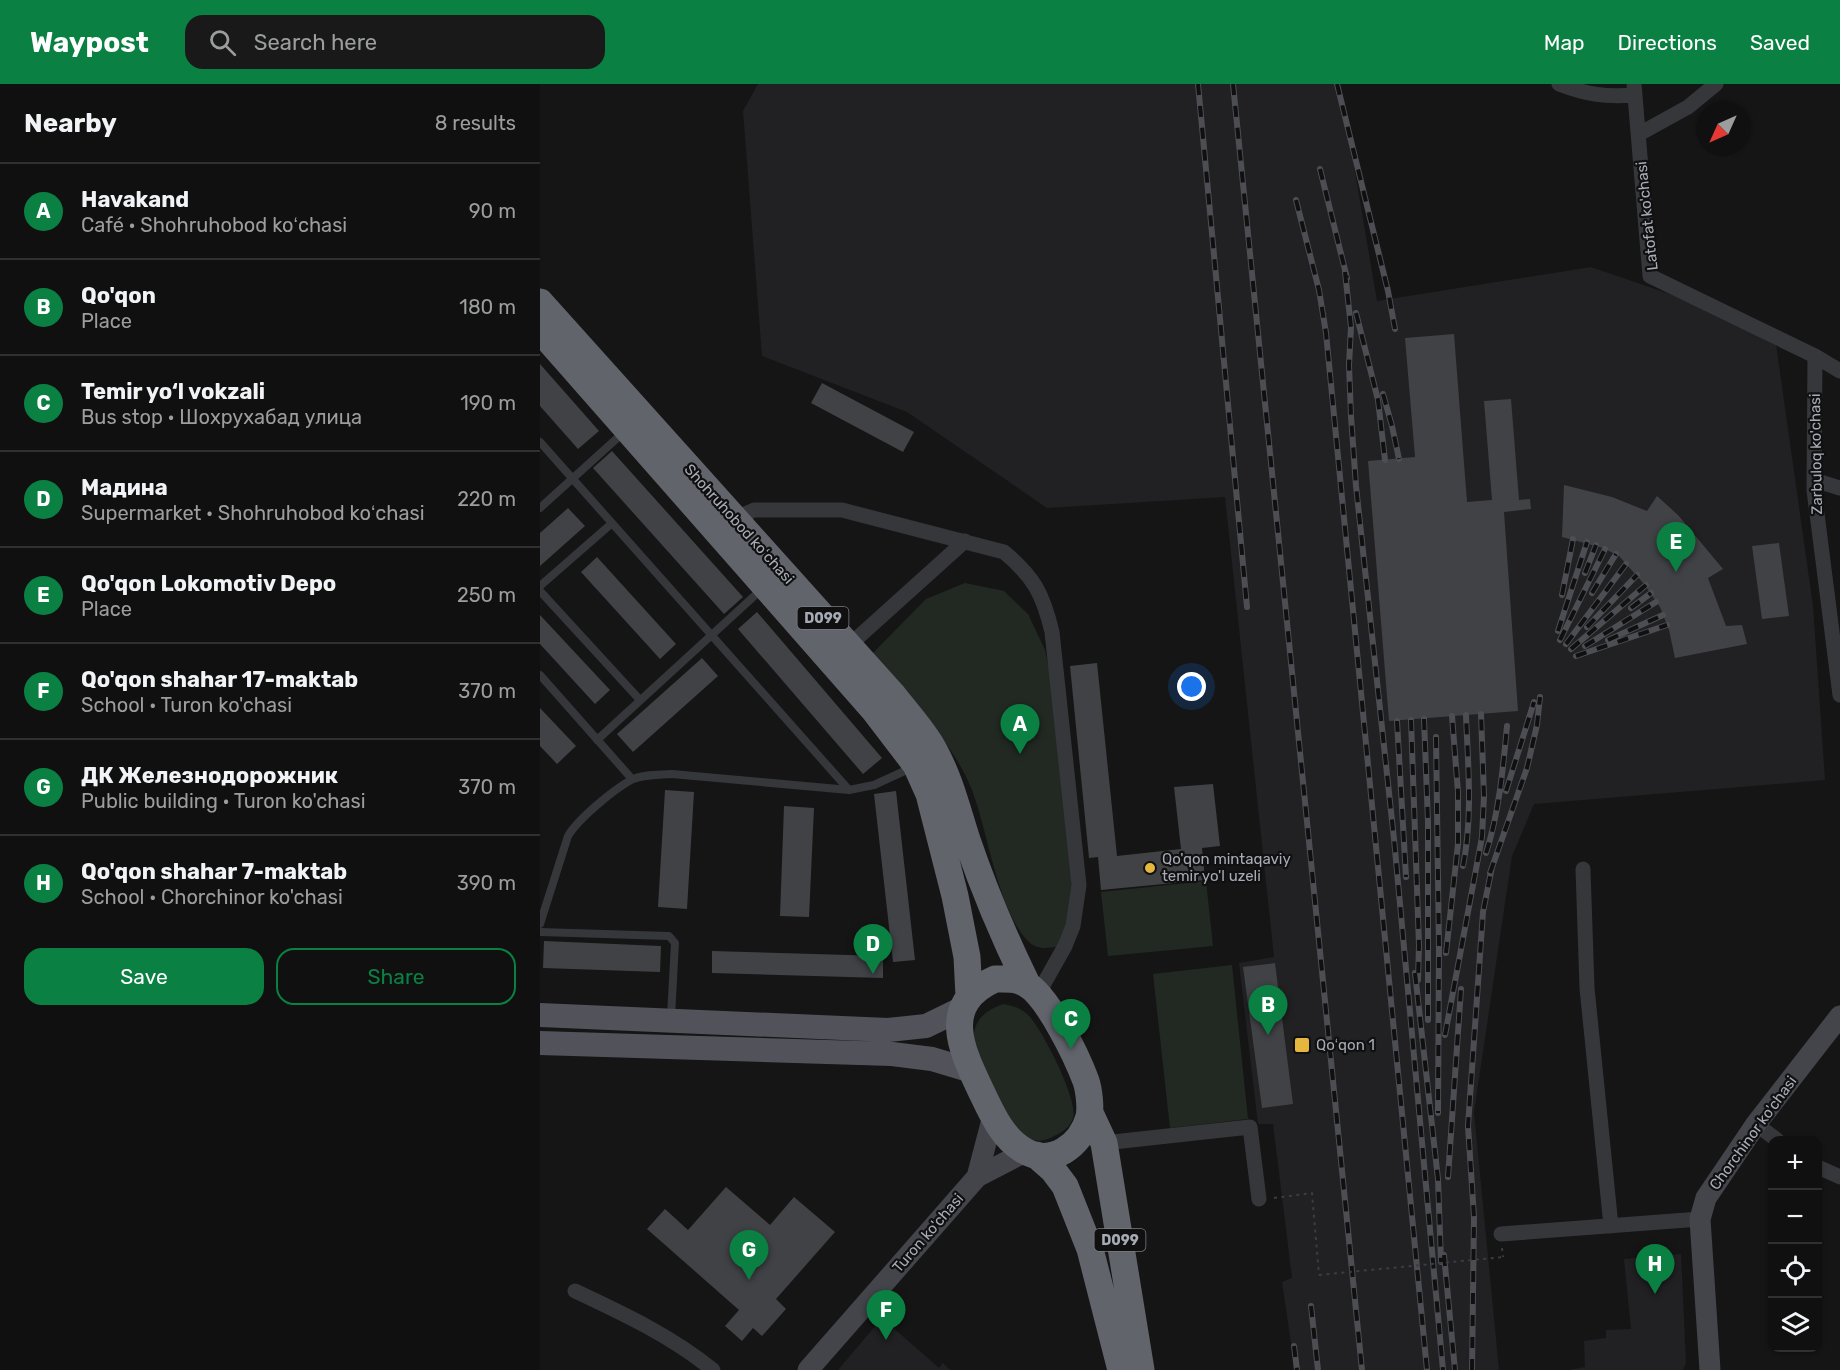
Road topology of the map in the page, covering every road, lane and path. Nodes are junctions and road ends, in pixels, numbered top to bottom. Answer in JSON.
{"nodes":[{"id":1,"x":1559,"y":84,"type":"edge"},
{"id":2,"x":1716,"y":84,"type":"edge"},
{"id":3,"x":1635,"y":89,"type":"edge"},
{"id":4,"x":1639,"y":134,"type":"junction"},
{"id":5,"x":540,"y":302,"type":"edge"},
{"id":6,"x":541,"y":334,"type":"edge"},
{"id":7,"x":1815,"y":356,"type":"junction"},
{"id":8,"x":1840,"y":371,"type":"edge"},
{"id":9,"x":627,"y":429,"type":"junction"},
{"id":10,"x":540,"y":442,"type":"edge"},
{"id":11,"x":573,"y":479,"type":"junction"},
{"id":12,"x":1814,"y":480,"type":"junction"},
{"id":13,"x":1840,"y":488,"type":"edge"},
{"id":14,"x":540,"y":508,"type":"edge"},
{"id":15,"x":734,"y":519,"type":"junction"},
{"id":16,"x":611,"y":524,"type":"junction"},
{"id":17,"x":965,"y":541,"type":"junction"},
{"id":18,"x":540,"y":586,"type":"edge"},
{"id":19,"x":766,"y":586,"type":"junction"},
{"id":20,"x":540,"y":591,"type":"edge"},
{"id":21,"x":711,"y":636,"type":"junction"},
{"id":22,"x":840,"y":653,"type":"junction"},
{"id":23,"x":1838,"y":668,"type":"edge"},
{"id":24,"x":540,"y":675,"type":"edge"},
{"id":25,"x":1840,"y":695,"type":"edge"},
{"id":26,"x":640,"y":700,"type":"junction"},
{"id":27,"x":597,"y":740,"type":"junction"},
{"id":28,"x":916,"y":765,"type":"junction"},
{"id":29,"x":632,"y":779,"type":"junction"},
{"id":30,"x":849,"y":790,"type":"junction"},
{"id":31,"x":1582,"y":869,"type":"dead end"},
{"id":32,"x":540,"y":924,"type":"edge"},
{"id":33,"x":540,"y":932,"type":"edge"},
{"id":34,"x":1032,"y":989,"type":"junction"},
{"id":35,"x":966,"y":1002,"type":"junction"},
{"id":36,"x":540,"y":1015,"type":"edge"},
{"id":37,"x":670,"y":1021,"type":"junction"},
{"id":38,"x":1836,"y":1028,"type":"edge"},
{"id":39,"x":540,"y":1043,"type":"edge"},
{"id":40,"x":976,"y":1079,"type":"junction"},
{"id":41,"x":1090,"y":1113,"type":"junction"},
{"id":42,"x":993,"y":1116,"type":"junction"},
{"id":43,"x":1756,"y":1124,"type":"junction"},
{"id":44,"x":1772,"y":1136,"type":"edge"},
{"id":45,"x":1104,"y":1143,"type":"junction"},
{"id":46,"x":1031,"y":1153,"type":"junction"},
{"id":47,"x":1822,"y":1169,"type":"edge"},
{"id":48,"x":977,"y":1177,"type":"junction"},
{"id":49,"x":1840,"y":1177,"type":"edge"},
{"id":50,"x":1259,"y":1199,"type":"joint"},
{"id":51,"x":1700,"y":1219,"type":"junction"},
{"id":52,"x":1611,"y":1226,"type":"junction"},
{"id":53,"x":1501,"y":1234,"type":"dead end"},
{"id":54,"x":1503,"y":1257,"type":"dead end"},
{"id":55,"x":575,"y":1291,"type":"dead end"},
{"id":56,"x":1715,"y":1369,"type":"edge"},
{"id":57,"x":713,"y":1370,"type":"edge"},
{"id":58,"x":808,"y":1370,"type":"edge"},
{"id":59,"x":1121,"y":1370,"type":"edge"},
{"id":60,"x":1141,"y":1370,"type":"edge"}],
"edges":[{"from":1,"to":3,"type":"street"},
{"from":2,"to":4,"type":"street"},
{"from":3,"to":4,"type":"street","name":"Latofat ko'chasi"},
{"from":4,"to":7,"type":"street","name":"Latofat ko'chasi"},
{"from":5,"to":15,"type":"highway","name":"Shohruhobod koʻchasi","number":"D099"},
{"from":6,"to":9,"type":"highway","name":"Shohruhobod koʻchasi","number":"D099"},
{"from":7,"to":8,"type":"street"},
{"from":7,"to":12,"type":"street","name":"Zarbuloq ko'chasi"},
{"from":9,"to":11,"type":"lane"},
{"from":9,"to":19,"type":"highway","name":"Shohruhobod koʻchasi","number":"D099"},
{"from":10,"to":11,"type":"lane"},
{"from":11,"to":14,"type":"lane"},
{"from":11,"to":16,"type":"lane"},
{"from":12,"to":13,"type":"street"},
{"from":12,"to":23,"type":"street","name":"Zarbuloq ko'chasi"},
{"from":15,"to":17,"type":"street"},
{"from":15,"to":22,"type":"highway","name":"Shohruhobod koʻchasi","number":"D099"},
{"from":16,"to":18,"type":"lane"},
{"from":16,"to":21,"type":"lane"},
{"from":17,"to":22,"type":"street"},
{"from":17,"to":34,"type":"street"},
{"from":19,"to":21,"type":"lane"},
{"from":19,"to":22,"type":"highway","name":"Shohruhobod koʻchasi","number":"D099"},
{"from":20,"to":26,"type":"lane"},
{"from":21,"to":26,"type":"lane"},
{"from":21,"to":30,"type":"lane"},
{"from":22,"to":28,"type":"highway","name":"Shohruhobod koʻchasi","number":"D099"},
{"from":22,"to":34,"type":"highway","name":"Shohruhobod koʻchasi","number":"D099"},
{"from":23,"to":25,"type":"street","name":"Zarbuloq ko'chasi"},
{"from":24,"to":27,"type":"lane"},
{"from":26,"to":27,"type":"lane"},
{"from":27,"to":29,"type":"lane"},
{"from":28,"to":30,"type":"lane"},
{"from":28,"to":35,"type":"highway","name":"Shohruhobod koʻchasi","number":"D099"},
{"from":29,"to":30,"type":"lane"},
{"from":29,"to":32,"type":"lane"},
{"from":31,"to":52,"type":"street"},
{"from":33,"to":37,"type":"lane"},
{"from":34,"to":35,"type":"highway"},
{"from":34,"to":41,"type":"highway","number":"D099"},
{"from":35,"to":37,"type":"main road"},
{"from":35,"to":40,"type":"highway","number":"D099"},
{"from":36,"to":37,"type":"main road"},
{"from":38,"to":43,"type":"street","name":"Chorchinor ko'chasi"},
{"from":39,"to":40,"type":"main road"},
{"from":40,"to":42,"type":"highway","number":"D099"},
{"from":41,"to":45,"type":"highway","number":"D099"},
{"from":41,"to":46,"type":"highway"},
{"from":42,"to":46,"type":"highway","number":"D099"},
{"from":42,"to":48,"type":"street","name":"Turon ko'chasi"},
{"from":43,"to":44,"type":"street"},
{"from":43,"to":51,"type":"street","name":"Chorchinor ko'chasi"},
{"from":45,"to":50,"type":"street"},
{"from":45,"to":60,"type":"highway","number":"D099"},
{"from":46,"to":48,"type":"street","name":"Turon ko'chasi"},
{"from":46,"to":59,"type":"highway","number":"D099"},
{"from":47,"to":49,"type":"street"},
{"from":48,"to":58,"type":"street","name":"Turon ko'chasi"},
{"from":50,"to":54,"type":"path","bridge":true},
{"from":51,"to":52,"type":"street"},
{"from":51,"to":56,"type":"street","name":"Chorchinor ko'chasi"},
{"from":52,"to":53,"type":"street"},
{"from":55,"to":57,"type":"street"}]}
